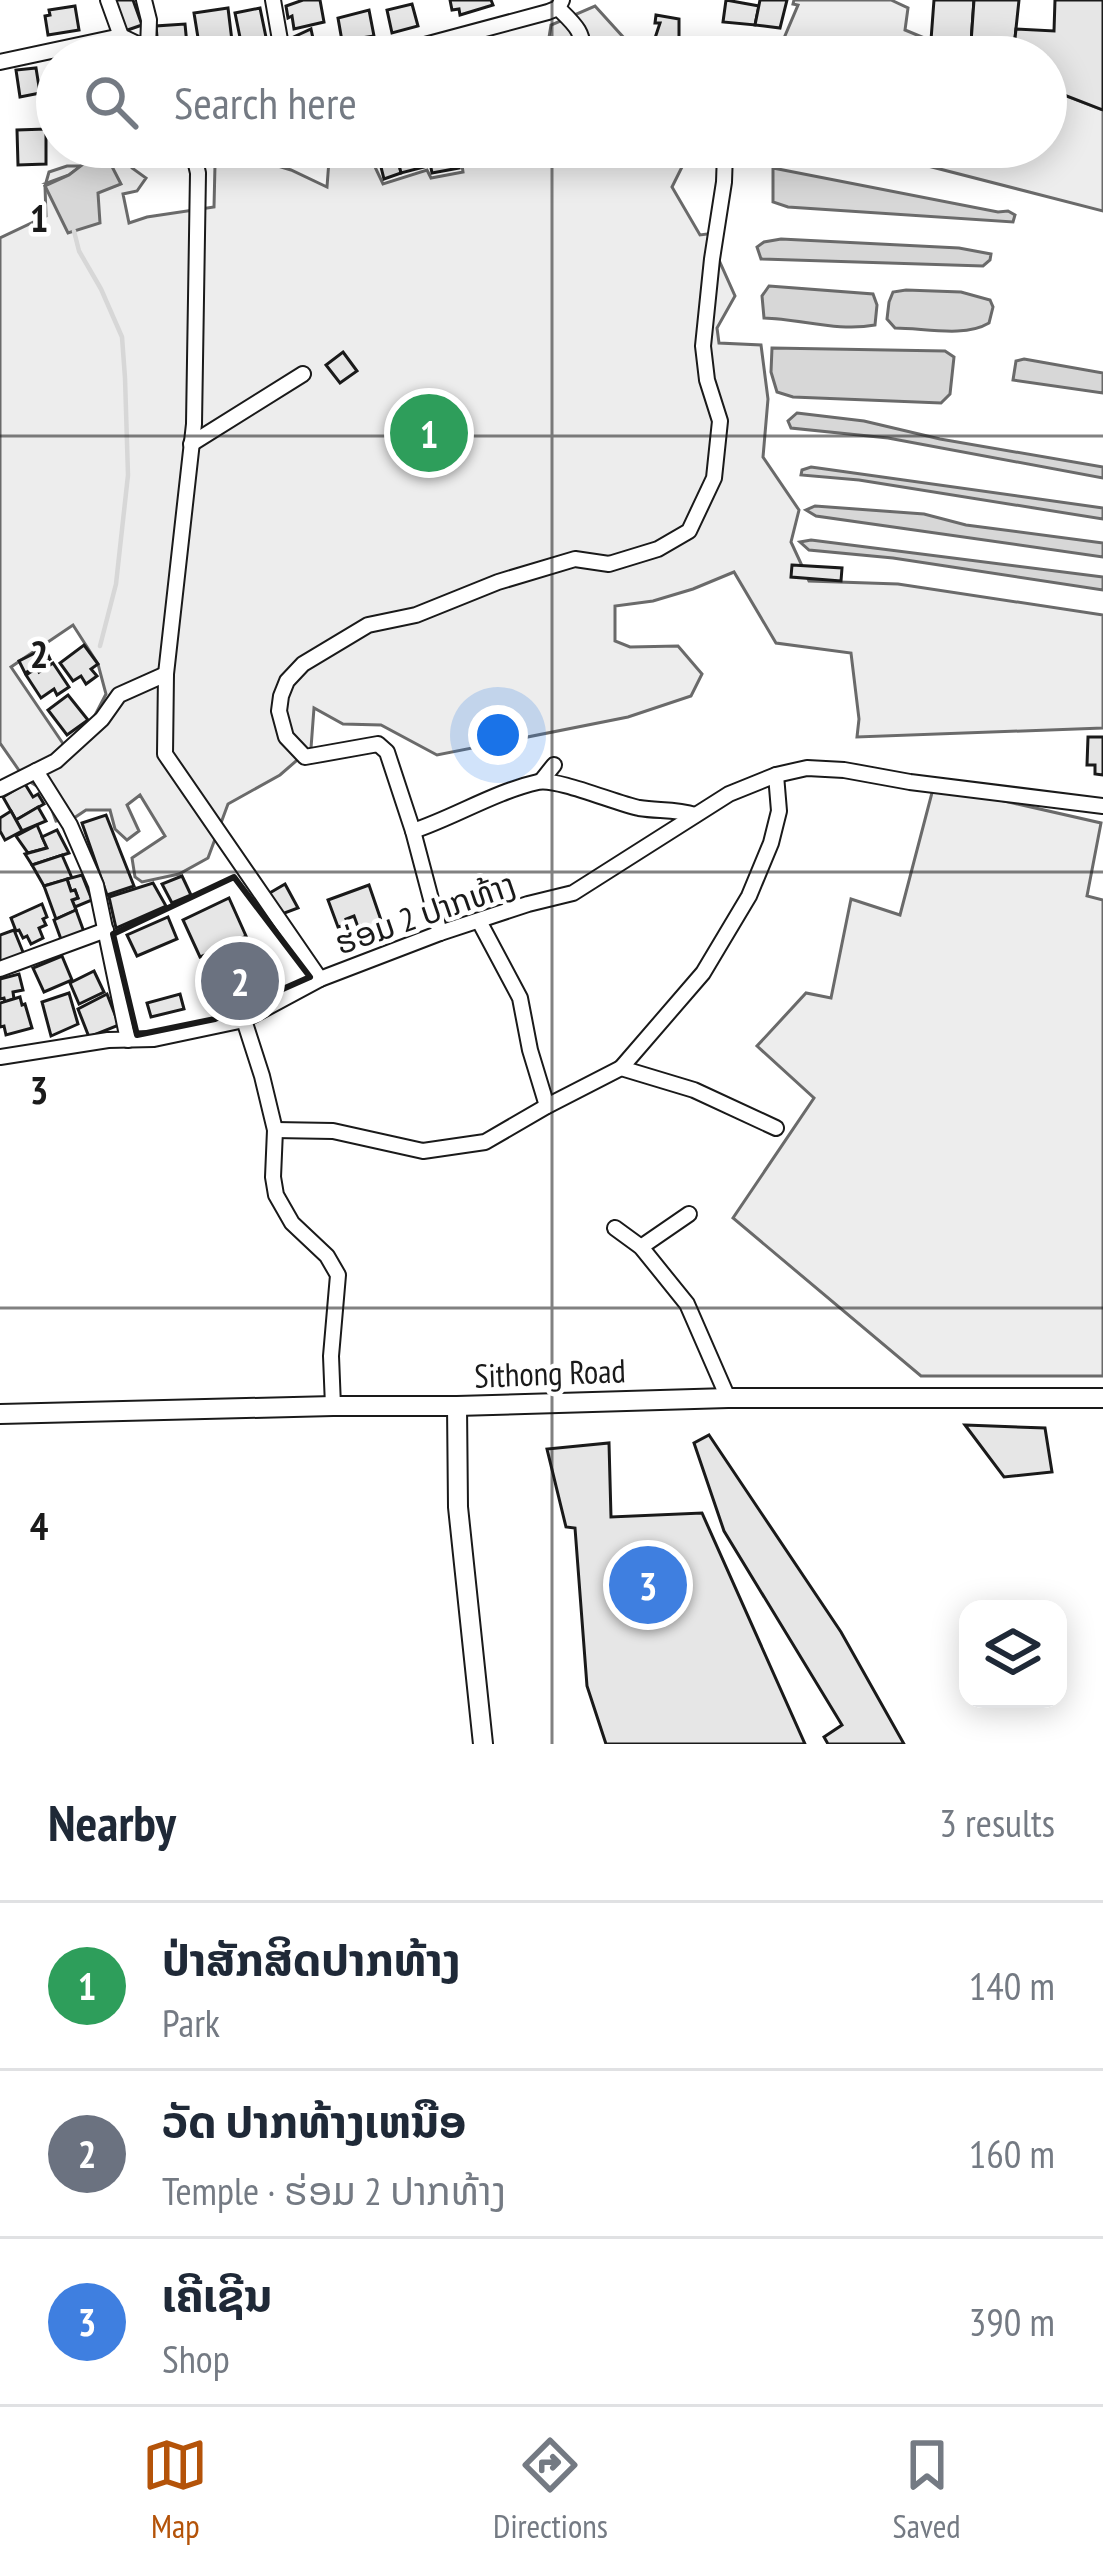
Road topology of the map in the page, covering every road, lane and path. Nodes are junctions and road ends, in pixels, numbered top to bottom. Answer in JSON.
{"nodes":[{"id":1,"x":108,"y":0,"type":"edge"},
{"id":2,"x":143,"y":0,"type":"edge"},
{"id":3,"x":273,"y":0,"type":"edge"},
{"id":4,"x":560,"y":4,"type":"edge"},
{"id":5,"x":121,"y":36,"type":"edge"},
{"id":6,"x":150,"y":36,"type":"edge"},
{"id":7,"x":279,"y":36,"type":"edge"},
{"id":8,"x":452,"y":36,"type":"edge"},
{"id":9,"x":580,"y":36,"type":"edge"},
{"id":10,"x":36,"y":54,"type":"edge"},
{"id":11,"x":0,"y":62,"type":"edge"},
{"id":12,"x":198,"y":168,"type":"edge"},
{"id":13,"x":724,"y":168,"type":"edge"},
{"id":14,"x":303,"y":374,"type":"dead end"},
{"id":15,"x":191,"y":444,"type":"junction"},
{"id":16,"x":166,"y":674,"type":"junction"},
{"id":17,"x":554,"y":765,"type":"dead end"},
{"id":18,"x":36,"y":771,"type":"junction"},
{"id":19,"x":776,"y":775,"type":"junction"},
{"id":20,"x":542,"y":780,"type":"junction"},
{"id":21,"x":0,"y":789,"type":"edge"},
{"id":22,"x":1103,"y":806,"type":"edge"},
{"id":23,"x":695,"y":815,"type":"junction"},
{"id":24,"x":413,"y":831,"type":"junction"},
{"id":25,"x":479,"y":921,"type":"junction"},
{"id":26,"x":106,"y":930,"type":"junction"},
{"id":27,"x":440,"y":934,"type":"junction"},
{"id":28,"x":0,"y":969,"type":"edge"},
{"id":29,"x":320,"y":979,"type":"junction"},
{"id":30,"x":244,"y":1020,"type":"junction"},
{"id":31,"x":128,"y":1040,"type":"junction"},
{"id":32,"x":0,"y":1057,"type":"edge"},
{"id":33,"x":621,"y":1068,"type":"junction"},
{"id":34,"x":547,"y":1106,"type":"junction"},
{"id":35,"x":776,"y":1128,"type":"dead end"},
{"id":36,"x":275,"y":1130,"type":"junction"},
{"id":37,"x":689,"y":1214,"type":"dead end"},
{"id":38,"x":615,"y":1228,"type":"dead end"},
{"id":39,"x":641,"y":1247,"type":"junction"},
{"id":40,"x":728,"y":1398,"type":"junction"},
{"id":41,"x":1103,"y":1398,"type":"edge"},
{"id":42,"x":333,"y":1406,"type":"junction"},
{"id":43,"x":457,"y":1406,"type":"junction"},
{"id":44,"x":0,"y":1414,"type":"edge"},
{"id":45,"x":483,"y":1744,"type":"edge"}],
"edges":[{"from":1,"to":5,"type":"street"},
{"from":2,"to":6,"type":"street"},
{"from":3,"to":7,"type":"street"},
{"from":4,"to":8,"type":"street"},
{"from":4,"to":9,"type":"street"},
{"from":10,"to":11,"type":"street"},
{"from":12,"to":15,"type":"street"},
{"from":13,"to":24,"type":"street"},
{"from":14,"to":15,"type":"street"},
{"from":15,"to":16,"type":"street"},
{"from":16,"to":18,"type":"street"},
{"from":16,"to":29,"type":"street"},
{"from":17,"to":20,"type":"street"},
{"from":18,"to":21,"type":"street"},
{"from":18,"to":26,"type":"street"},
{"from":19,"to":22,"type":"street","name":"ຮ່ອມ 2 ປາກທ້າງ"},
{"from":19,"to":23,"type":"street","name":"ຮ່ອມ 2 ປາກທ້າງ"},
{"from":19,"to":33,"type":"street"},
{"from":20,"to":23,"type":"street"},
{"from":20,"to":24,"type":"street"},
{"from":23,"to":25,"type":"street","name":"ຮ່ອມ 2 ປາກທ້າງ"},
{"from":24,"to":27,"type":"street"},
{"from":25,"to":27,"type":"street","name":"ຮ່ອມ 2 ປາກທ້າງ"},
{"from":25,"to":34,"type":"street"},
{"from":26,"to":28,"type":"street"},
{"from":26,"to":31,"type":"street"},
{"from":27,"to":29,"type":"street","name":"ຮ່ອມ 2 ປາກທ້າງ"},
{"from":29,"to":30,"type":"street","name":"ຮ່ອມ 2 ປາກທ້າງ"},
{"from":30,"to":31,"type":"street","name":"ຮ່ອມ 2 ປາກທ້າງ"},
{"from":30,"to":36,"type":"street"},
{"from":31,"to":32,"type":"street","name":"ຮ່ອມ 2 ປາກທ້າງ"},
{"from":33,"to":34,"type":"street"},
{"from":33,"to":35,"type":"street"},
{"from":34,"to":36,"type":"street"},
{"from":36,"to":42,"type":"street"},
{"from":37,"to":39,"type":"street"},
{"from":38,"to":39,"type":"street"},
{"from":39,"to":40,"type":"street"},
{"from":40,"to":41,"type":"main road","name":"Sithong Road"},
{"from":40,"to":43,"type":"main road","name":"Sithong Road"},
{"from":42,"to":43,"type":"main road","name":"Sithong Road"},
{"from":42,"to":44,"type":"main road","name":"Sithong Road"},
{"from":43,"to":45,"type":"main road"}]}
